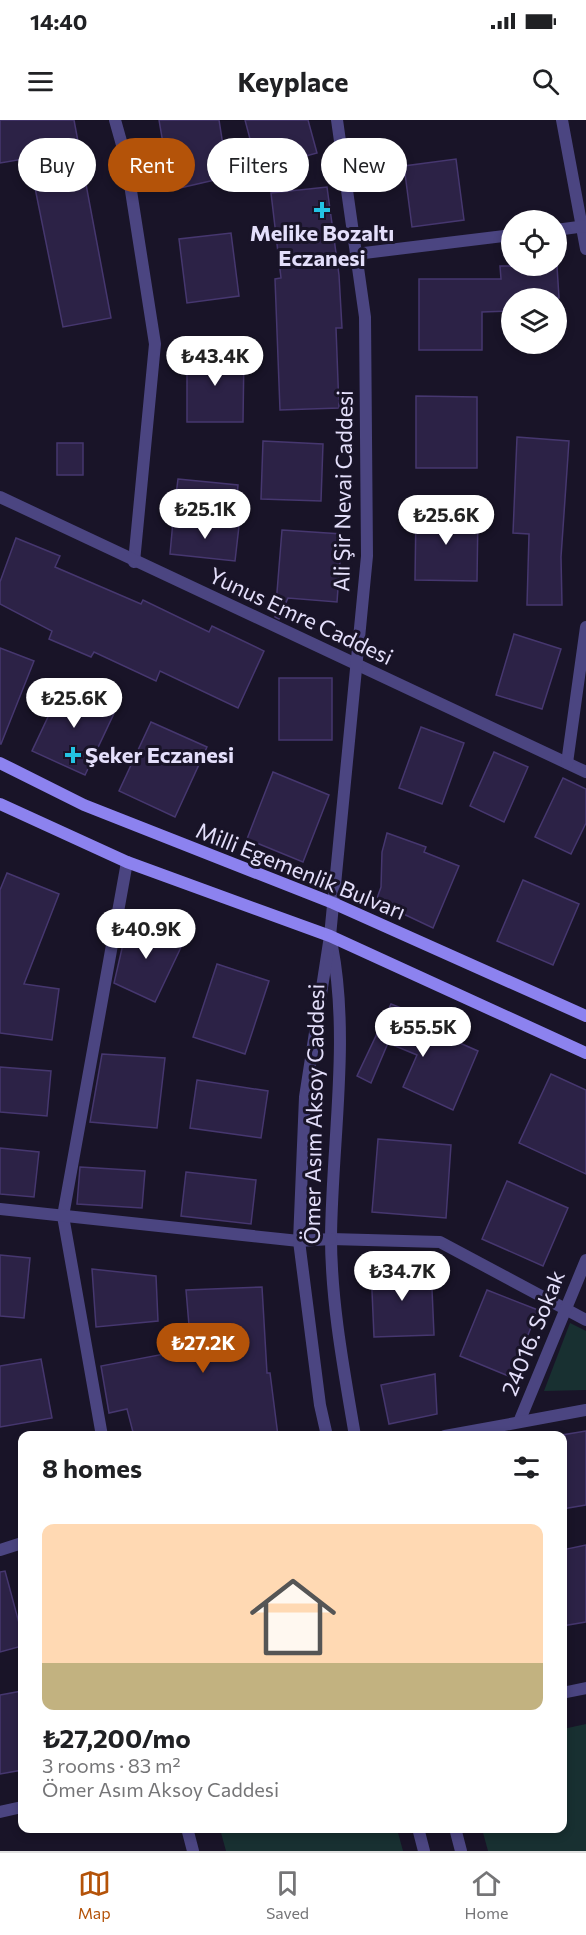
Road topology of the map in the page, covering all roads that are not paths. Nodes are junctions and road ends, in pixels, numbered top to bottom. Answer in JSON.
{"nodes":[{"id":1,"x":115,"y":120,"type":"edge"},
{"id":2,"x":337,"y":120,"type":"edge"},
{"id":3,"x":562,"y":120,"type":"edge"},
{"id":4,"x":584,"y":226,"type":"edge"},
{"id":5,"x":567,"y":228,"type":"edge"},
{"id":6,"x":501,"y":236,"type":"edge"},
{"id":7,"x":586,"y":249,"type":"edge"},
{"id":8,"x":356,"y":254,"type":"junction"},
{"id":9,"x":0,"y":497,"type":"edge"},
{"id":10,"x":134,"y":562,"type":"junction"},
{"id":11,"x":586,"y":627,"type":"edge"},
{"id":12,"x":356,"y":665,"type":"junction"},
{"id":13,"x":0,"y":763,"type":"edge"},
{"id":14,"x":567,"y":763,"type":"junction"},
{"id":15,"x":586,"y":772,"type":"edge"},
{"id":16,"x":0,"y":804,"type":"edge"},
{"id":17,"x":127,"y":862,"type":"junction"},
{"id":18,"x":333,"y":903,"type":"junction"},
{"id":19,"x":330,"y":936,"type":"junction"},
{"id":20,"x":586,"y":1016,"type":"edge"},
{"id":21,"x":586,"y":1053,"type":"edge"},
{"id":22,"x":0,"y":1209,"type":"edge"},
{"id":23,"x":63,"y":1216,"type":"junction"},
{"id":24,"x":331,"y":1239,"type":"junction"},
{"id":25,"x":299,"y":1241,"type":"junction"},
{"id":26,"x":586,"y":1260,"type":"edge"},
{"id":27,"x":565,"y":1310,"type":"junction"},
{"id":28,"x":586,"y":1320,"type":"edge"},
{"id":29,"x":586,"y":1410,"type":"edge"},
{"id":30,"x":519,"y":1422,"type":"junction"},
{"id":31,"x":101,"y":1431,"type":"edge"},
{"id":32,"x":326,"y":1431,"type":"edge"},
{"id":33,"x":354,"y":1431,"type":"edge"},
{"id":34,"x":471,"y":1431,"type":"edge"},
{"id":35,"x":18,"y":1544,"type":"edge"},
{"id":36,"x":0,"y":1550,"type":"edge"},
{"id":37,"x":586,"y":1688,"type":"edge"},
{"id":38,"x":567,"y":1692,"type":"edge"},
{"id":39,"x":18,"y":1808,"type":"edge"},
{"id":40,"x":0,"y":1812,"type":"edge"},
{"id":41,"x":189,"y":1833,"type":"edge"},
{"id":42,"x":419,"y":1833,"type":"edge"},
{"id":43,"x":456,"y":1833,"type":"edge"},
{"id":44,"x":194,"y":1851,"type":"edge"},
{"id":45,"x":424,"y":1851,"type":"edge"},
{"id":46,"x":461,"y":1851,"type":"edge"}],
"edges":[{"from":1,"to":10,"type":"street"},
{"from":2,"to":8,"type":"street","name":"Ali Şir Nevai Caddesi"},
{"from":3,"to":4,"type":"street"},
{"from":4,"to":5,"type":"street"},
{"from":4,"to":7,"type":"street"},
{"from":6,"to":8,"type":"street"},
{"from":8,"to":12,"type":"street","name":"Ali Şir Nevai Caddesi"},
{"from":9,"to":10,"type":"street","name":"Yunus Emre Caddesi"},
{"from":10,"to":12,"type":"street","name":"Yunus Emre Caddesi"},
{"from":11,"to":14,"type":"street"},
{"from":12,"to":14,"type":"street","name":"Yunus Emre Caddesi"},
{"from":12,"to":18,"type":"street","name":"Ali Şir Nevai Caddesi"},
{"from":13,"to":18,"type":"main road","name":"Milli Egemenlik Bulvarı"},
{"from":14,"to":15,"type":"street","name":"Yunus Emre Caddesi"},
{"from":16,"to":17,"type":"main road"},
{"from":17,"to":19,"type":"main road"},
{"from":17,"to":23,"type":"street"},
{"from":18,"to":19,"type":"street","name":"Ali Şir Nevai Caddesi"},
{"from":18,"to":20,"type":"main road","name":"Milli Egemenlik Bulvarı"},
{"from":19,"to":21,"type":"main road"},
{"from":19,"to":24,"type":"street","name":"Ömer Asım Aksoy Caddesi"},
{"from":19,"to":25,"type":"street","name":"Ömer Asım Aksoy Caddesi"},
{"from":22,"to":23,"type":"street"},
{"from":23,"to":25,"type":"street"},
{"from":23,"to":31,"type":"street"},
{"from":24,"to":25,"type":"street"},
{"from":24,"to":27,"type":"street"},
{"from":24,"to":33,"type":"street","name":"Ömer Asım Aksoy Caddesi"},
{"from":25,"to":32,"type":"street","name":"Ömer Asım Aksoy Caddesi"},
{"from":26,"to":27,"type":"street","name":"24016. Sokak"},
{"from":27,"to":28,"type":"street"},
{"from":27,"to":30,"type":"street","name":"24016. Sokak"},
{"from":29,"to":30,"type":"street"},
{"from":30,"to":34,"type":"street"},
{"from":35,"to":36,"type":"street"},
{"from":37,"to":38,"type":"street"},
{"from":39,"to":40,"type":"street"},
{"from":41,"to":44,"type":"street"},
{"from":42,"to":45,"type":"street"},
{"from":43,"to":46,"type":"street"}]}
